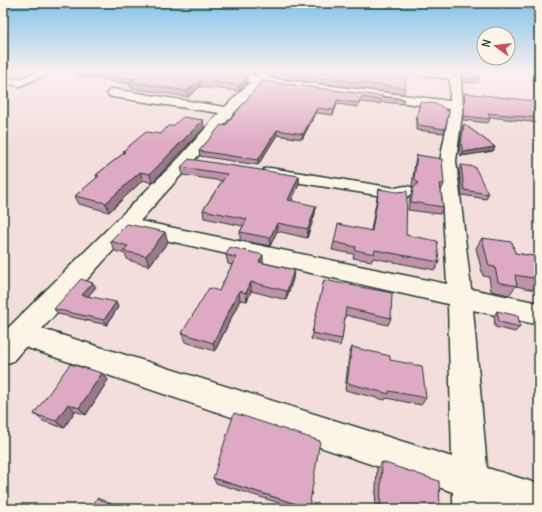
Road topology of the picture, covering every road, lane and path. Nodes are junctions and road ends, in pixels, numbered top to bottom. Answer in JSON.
{"nodes":[{"id":1,"x":131,"y":96,"type":"edge"},
{"id":2,"x":243,"y":96,"type":"edge"},
{"id":3,"x":392,"y":96,"type":"edge"},
{"id":4,"x":457,"y":96,"type":"edge"},
{"id":5,"x":457,"y":106,"type":"junction"},
{"id":6,"x":228,"y":111,"type":"junction"},
{"id":7,"x":256,"y":171,"type":"edge"},
{"id":8,"x":405,"y":191,"type":"edge"},
{"id":9,"x":126,"y":224,"type":"junction"},
{"id":10,"x":460,"y":296,"type":"junction"},
{"id":11,"x":539,"y":314,"type":"edge"},
{"id":12,"x":12,"y":343,"type":"edge"},
{"id":13,"x":472,"y":495,"type":"edge"},
{"id":14,"x":539,"y":503,"type":"edge"}],
"edges":[{"from":1,"to":6,"type":"street"},
{"from":2,"to":6,"type":"street"},
{"from":3,"to":5,"type":"street"},
{"from":4,"to":5,"type":"street"},
{"from":5,"to":10,"type":"street"},
{"from":6,"to":9,"type":"street"},
{"from":7,"to":8,"type":"street"},
{"from":9,"to":10,"type":"street"},
{"from":9,"to":12,"type":"street"},
{"from":10,"to":11,"type":"street"},
{"from":10,"to":13,"type":"street"},
{"from":12,"to":13,"type":"street"},
{"from":13,"to":14,"type":"street"}]}
